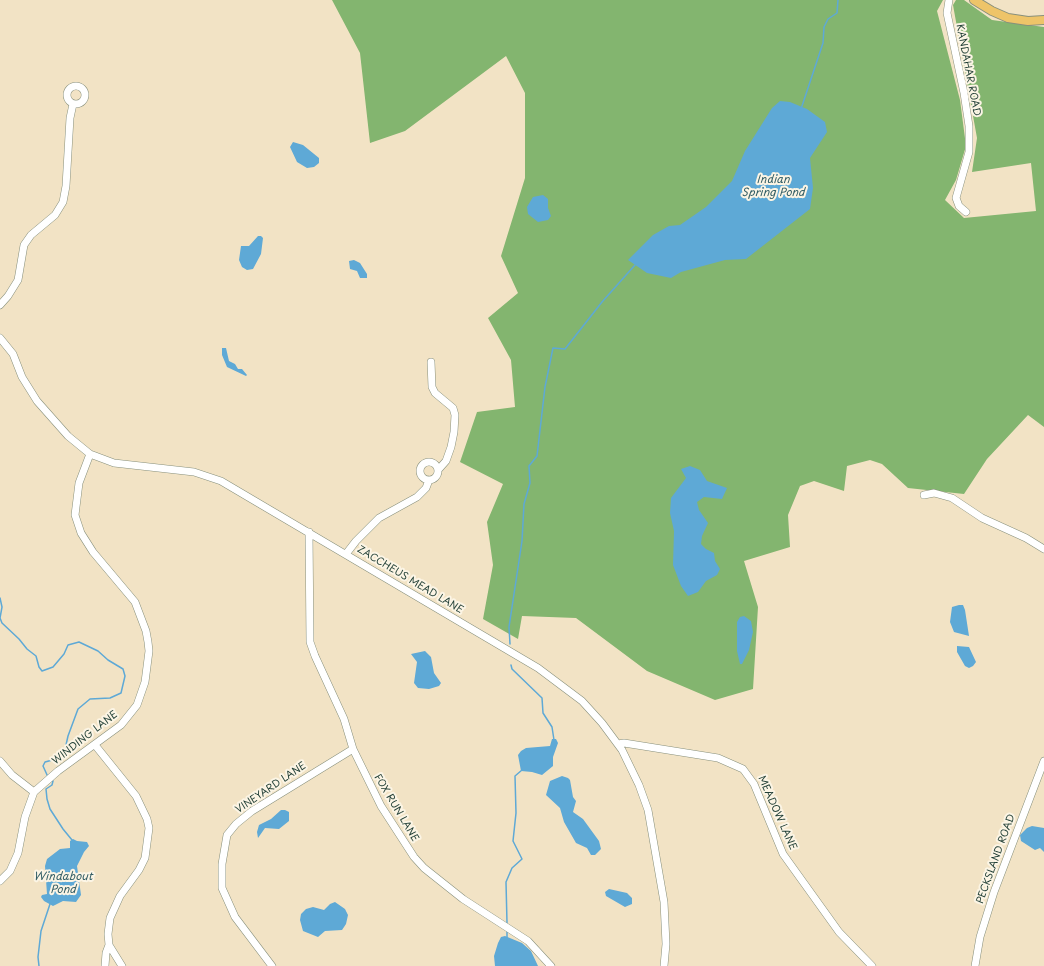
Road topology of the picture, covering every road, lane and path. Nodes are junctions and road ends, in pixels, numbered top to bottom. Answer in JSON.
{"nodes":[{"id":1,"x":950,"y":0,"type":"edge"},
{"id":2,"x":974,"y":0,"type":"edge"},
{"id":3,"x":1044,"y":20,"type":"edge"},
{"id":4,"x":73,"y":104,"type":"dead end"},
{"id":5,"x":966,"y":212,"type":"dead end"},
{"id":6,"x":0,"y":305,"type":"edge"},
{"id":7,"x":0,"y":338,"type":"edge"},
{"id":8,"x":431,"y":362,"type":"dead end"},
{"id":9,"x":90,"y":454,"type":"junction"},
{"id":10,"x":438,"y":470,"type":"junction"},
{"id":11,"x":429,"y":480,"type":"junction"},
{"id":12,"x":924,"y":495,"type":"dead end"},
{"id":13,"x":309,"y":532,"type":"junction"},
{"id":14,"x":1044,"y":549,"type":"edge"},
{"id":15,"x":346,"y":554,"type":"junction"},
{"id":16,"x":618,"y":744,"type":"junction"},
{"id":17,"x":95,"y":745,"type":"junction"},
{"id":18,"x":353,"y":749,"type":"junction"},
{"id":19,"x":0,"y":761,"type":"edge"},
{"id":20,"x":1044,"y":761,"type":"edge"},
{"id":21,"x":34,"y":792,"type":"junction"},
{"id":22,"x":0,"y":880,"type":"edge"},
{"id":23,"x":109,"y":946,"type":"junction"},
{"id":24,"x":105,"y":966,"type":"edge"},
{"id":25,"x":122,"y":966,"type":"edge"},
{"id":26,"x":272,"y":966,"type":"edge"},
{"id":27,"x":551,"y":966,"type":"edge"},
{"id":28,"x":664,"y":966,"type":"edge"},
{"id":29,"x":872,"y":966,"type":"edge"},
{"id":30,"x":975,"y":966,"type":"edge"}],
"edges":[{"from":1,"to":5,"type":"street","name":"KANDAHAR ROAD"},
{"from":2,"to":3,"type":"main road"},
{"from":4,"to":6,"type":"street"},
{"from":7,"to":9,"type":"street","name":"ZACCHEUS MEAD LANE"},
{"from":8,"to":10,"type":"street"},
{"from":9,"to":13,"type":"street","name":"ZACCHEUS MEAD LANE"},
{"from":9,"to":17,"type":"street","name":"WINDING LANE"},
{"from":10,"to":11,"type":"street"},
{"from":10,"to":11,"type":"street"},
{"from":11,"to":15,"type":"street"},
{"from":12,"to":14,"type":"street"},
{"from":13,"to":15,"type":"street","name":"ZACCHEUS MEAD LANE"},
{"from":13,"to":18,"type":"street","name":"FOX RUN LANE"},
{"from":15,"to":16,"type":"street","name":"ZACCHEUS MEAD LANE"},
{"from":16,"to":28,"type":"street","name":"ZACCHEUS MEAD LANE"},
{"from":16,"to":29,"type":"street","name":"MEADOW LANE"},
{"from":17,"to":21,"type":"street","name":"WINDING LANE"},
{"from":17,"to":23,"type":"street"},
{"from":18,"to":26,"type":"street","name":"VINEYARD LANE"},
{"from":18,"to":27,"type":"street","name":"FOX RUN LANE"},
{"from":19,"to":21,"type":"street"},
{"from":20,"to":30,"type":"street","name":"PECKSLAND ROAD"},
{"from":21,"to":22,"type":"street","name":"WINDING LANE"},
{"from":23,"to":24,"type":"street"},
{"from":23,"to":25,"type":"street"}]}
